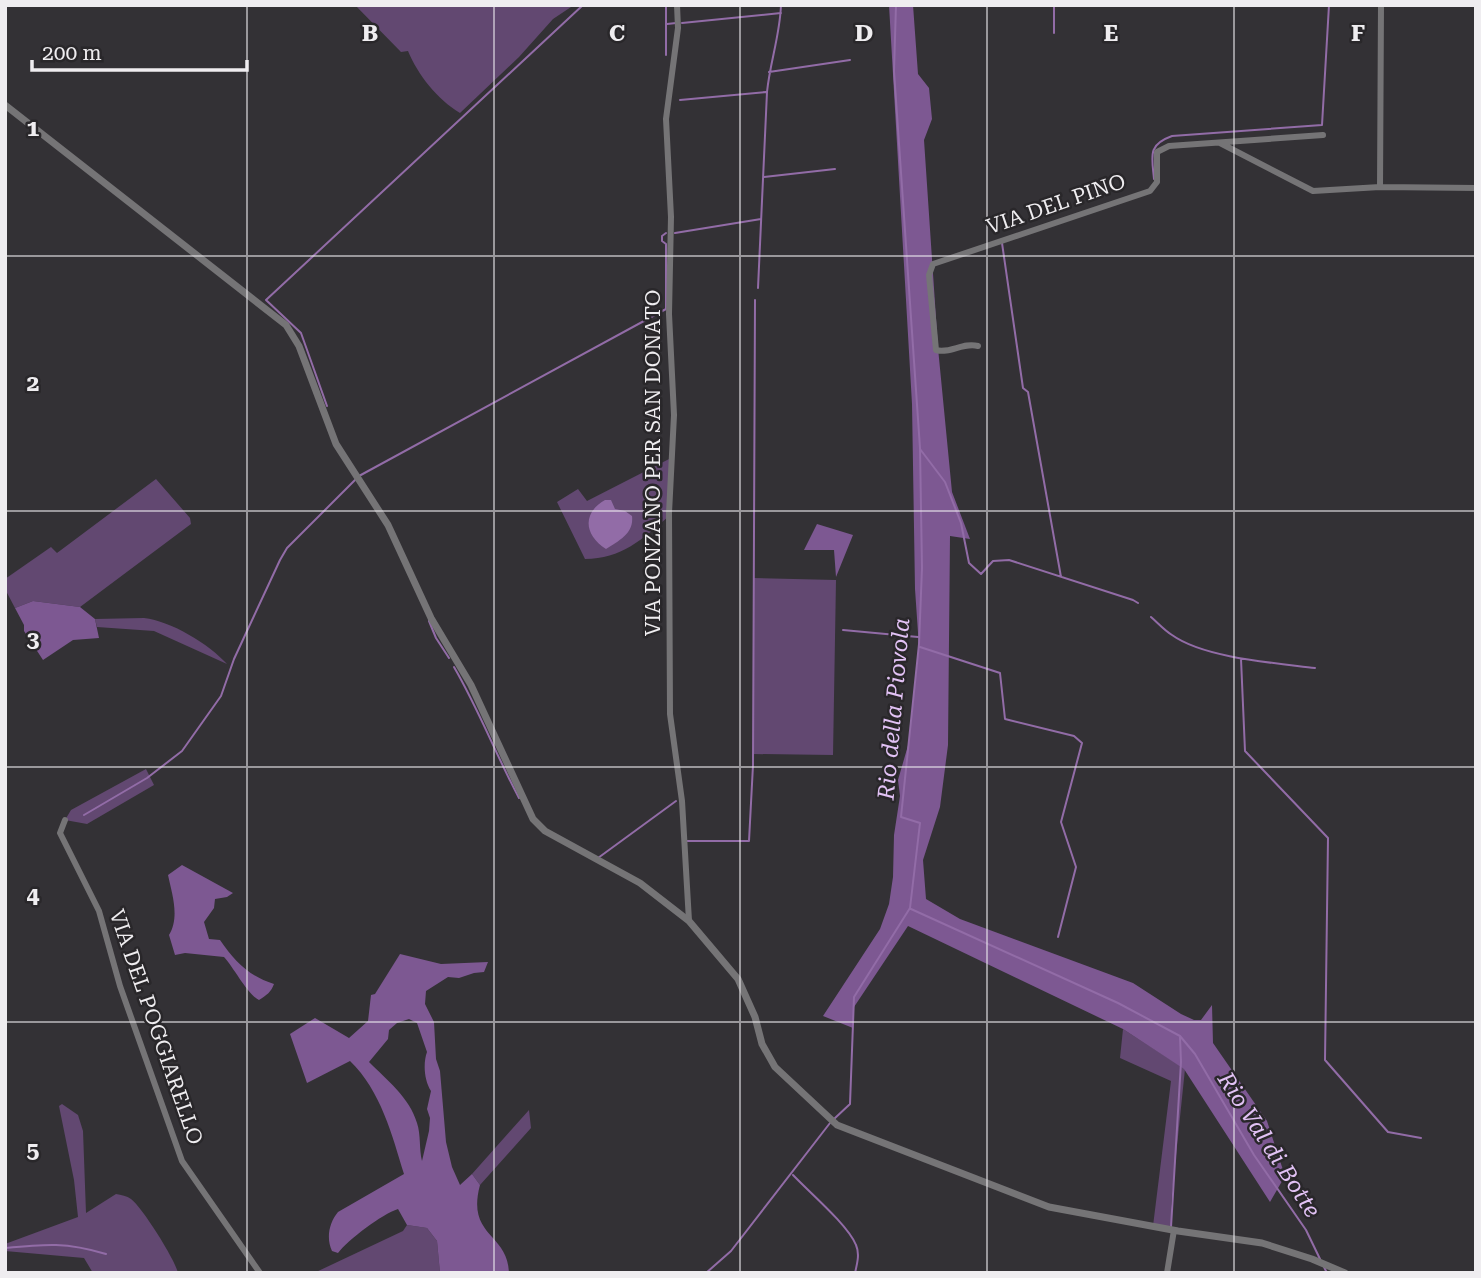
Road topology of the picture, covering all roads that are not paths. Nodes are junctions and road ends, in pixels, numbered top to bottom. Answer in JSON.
{"nodes":[{"id":1,"x":677,"y":5,"type":"edge"},
{"id":2,"x":1381,"y":5,"type":"edge"},
{"id":3,"x":5,"y":105,"type":"edge"},
{"id":4,"x":1323,"y":135,"type":"dead end"},
{"id":5,"x":1217,"y":142,"type":"junction"},
{"id":6,"x":1380,"y":187,"type":"junction"},
{"id":7,"x":1476,"y":188,"type":"edge"},
{"id":8,"x":978,"y":346,"type":"dead end"},
{"id":9,"x":65,"y":820,"type":"dead end"},
{"id":10,"x":690,"y":922,"type":"junction"},
{"id":11,"x":1170,"y":1229,"type":"junction"},
{"id":12,"x":260,"y":1273,"type":"edge"},
{"id":13,"x":1167,"y":1273,"type":"edge"},
{"id":14,"x":1345,"y":1273,"type":"edge"}],
"edges":[{"from":1,"to":10,"type":"street","name":"VIA PONZANO PER SAN DONATO"},
{"from":2,"to":6,"type":"street"},
{"from":3,"to":10,"type":"street"},
{"from":4,"to":5,"type":"street","name":"VIA DEL PINO"},
{"from":5,"to":6,"type":"street"},
{"from":5,"to":8,"type":"street","name":"VIA DEL PINO"},
{"from":6,"to":7,"type":"street"},
{"from":9,"to":12,"type":"street","name":"VIA DEL POGGIARELLO"},
{"from":10,"to":11,"type":"street"},
{"from":11,"to":13,"type":"street"},
{"from":11,"to":14,"type":"street"}]}
